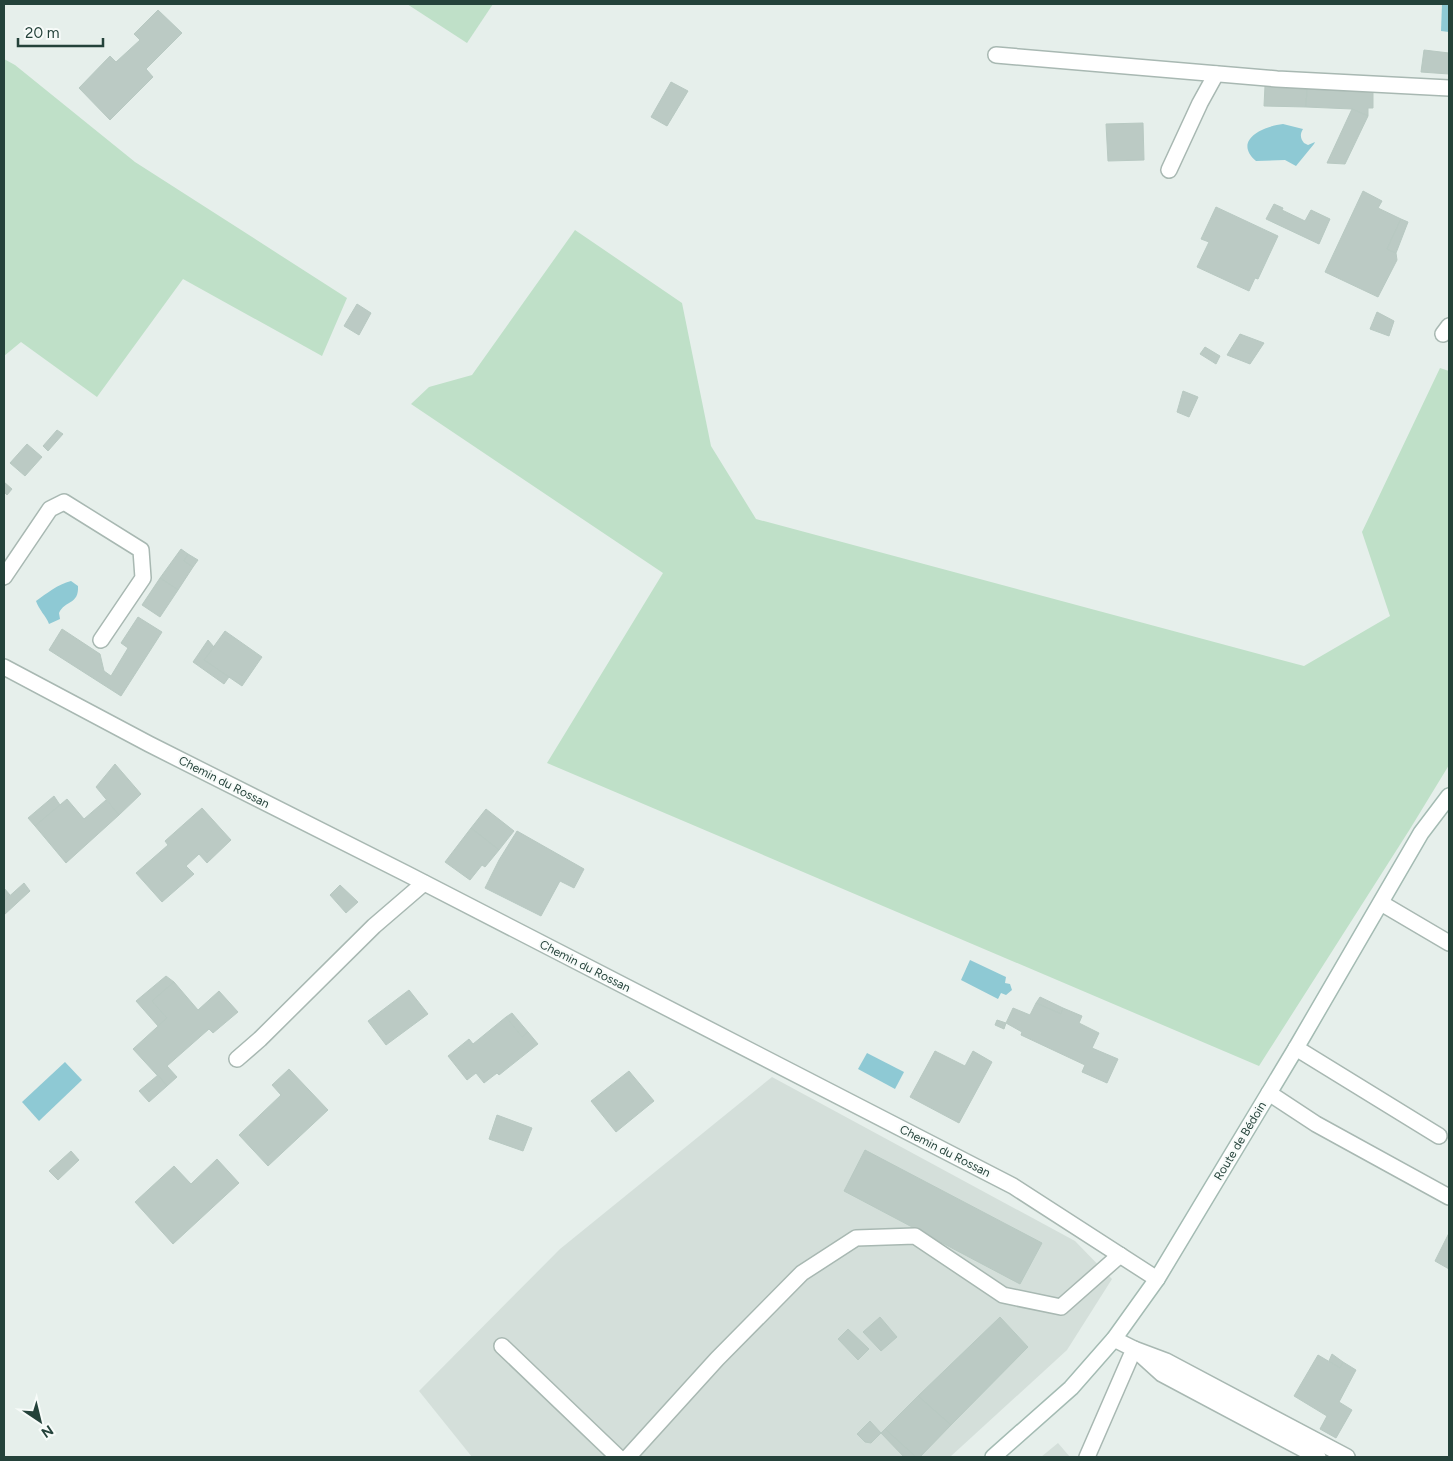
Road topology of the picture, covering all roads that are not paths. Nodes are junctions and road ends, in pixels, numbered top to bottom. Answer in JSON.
{"nodes":[{"id":1,"x":996,"y":55,"type":"dead end"},
{"id":2,"x":1216,"y":74,"type":"junction"},
{"id":3,"x":1449,"y":88,"type":"edge"},
{"id":4,"x":1169,"y":170,"type":"dead end"},
{"id":5,"x":4,"y":577,"type":"edge"},
{"id":6,"x":101,"y":640,"type":"dead end"},
{"id":7,"x":4,"y":667,"type":"edge"},
{"id":8,"x":1449,"y":796,"type":"edge"},
{"id":9,"x":424,"y":883,"type":"junction"},
{"id":10,"x":1381,"y":903,"type":"junction"},
{"id":11,"x":1449,"y":943,"type":"edge"},
{"id":12,"x":1296,"y":1048,"type":"junction"},
{"id":13,"x":237,"y":1060,"type":"dead end"},
{"id":14,"x":1269,"y":1093,"type":"junction"},
{"id":15,"x":1439,"y":1136,"type":"dead end"},
{"id":16,"x":1449,"y":1197,"type":"edge"},
{"id":17,"x":1120,"y":1255,"type":"junction"},
{"id":18,"x":1157,"y":1278,"type":"junction"},
{"id":19,"x":1114,"y":1338,"type":"junction"},
{"id":20,"x":502,"y":1346,"type":"dead end"},
{"id":21,"x":1134,"y":1349,"type":"junction"},
{"id":22,"x":618,"y":1457,"type":"edge"},
{"id":23,"x":628,"y":1457,"type":"edge"},
{"id":24,"x":993,"y":1457,"type":"edge"},
{"id":25,"x":1087,"y":1457,"type":"edge"},
{"id":26,"x":1318,"y":1457,"type":"edge"},
{"id":27,"x":1347,"y":1457,"type":"edge"}],
"edges":[{"from":1,"to":2,"type":"street"},
{"from":2,"to":3,"type":"street"},
{"from":2,"to":4,"type":"street"},
{"from":5,"to":6,"type":"street"},
{"from":7,"to":9,"type":"street","name":"Chemin du Rossan"},
{"from":8,"to":10,"type":"street","name":"Route de Bédoin"},
{"from":9,"to":13,"type":"street"},
{"from":9,"to":17,"type":"street","name":"Chemin du Rossan"},
{"from":10,"to":11,"type":"street"},
{"from":10,"to":12,"type":"street","name":"Route de Bédoin"},
{"from":12,"to":14,"type":"street","name":"Route de Bédoin"},
{"from":12,"to":15,"type":"street"},
{"from":14,"to":16,"type":"street"},
{"from":14,"to":18,"type":"street","name":"Route de Bédoin"},
{"from":17,"to":18,"type":"street","name":"Chemin du Rossan"},
{"from":17,"to":23,"type":"street"},
{"from":18,"to":19,"type":"street","name":"Route de Bédoin"},
{"from":19,"to":21,"type":"street"},
{"from":19,"to":24,"type":"street","name":"Route de Bédoin"},
{"from":20,"to":22,"type":"street"},
{"from":21,"to":25,"type":"street"},
{"from":21,"to":26,"type":"street"},
{"from":21,"to":27,"type":"street"}]}
